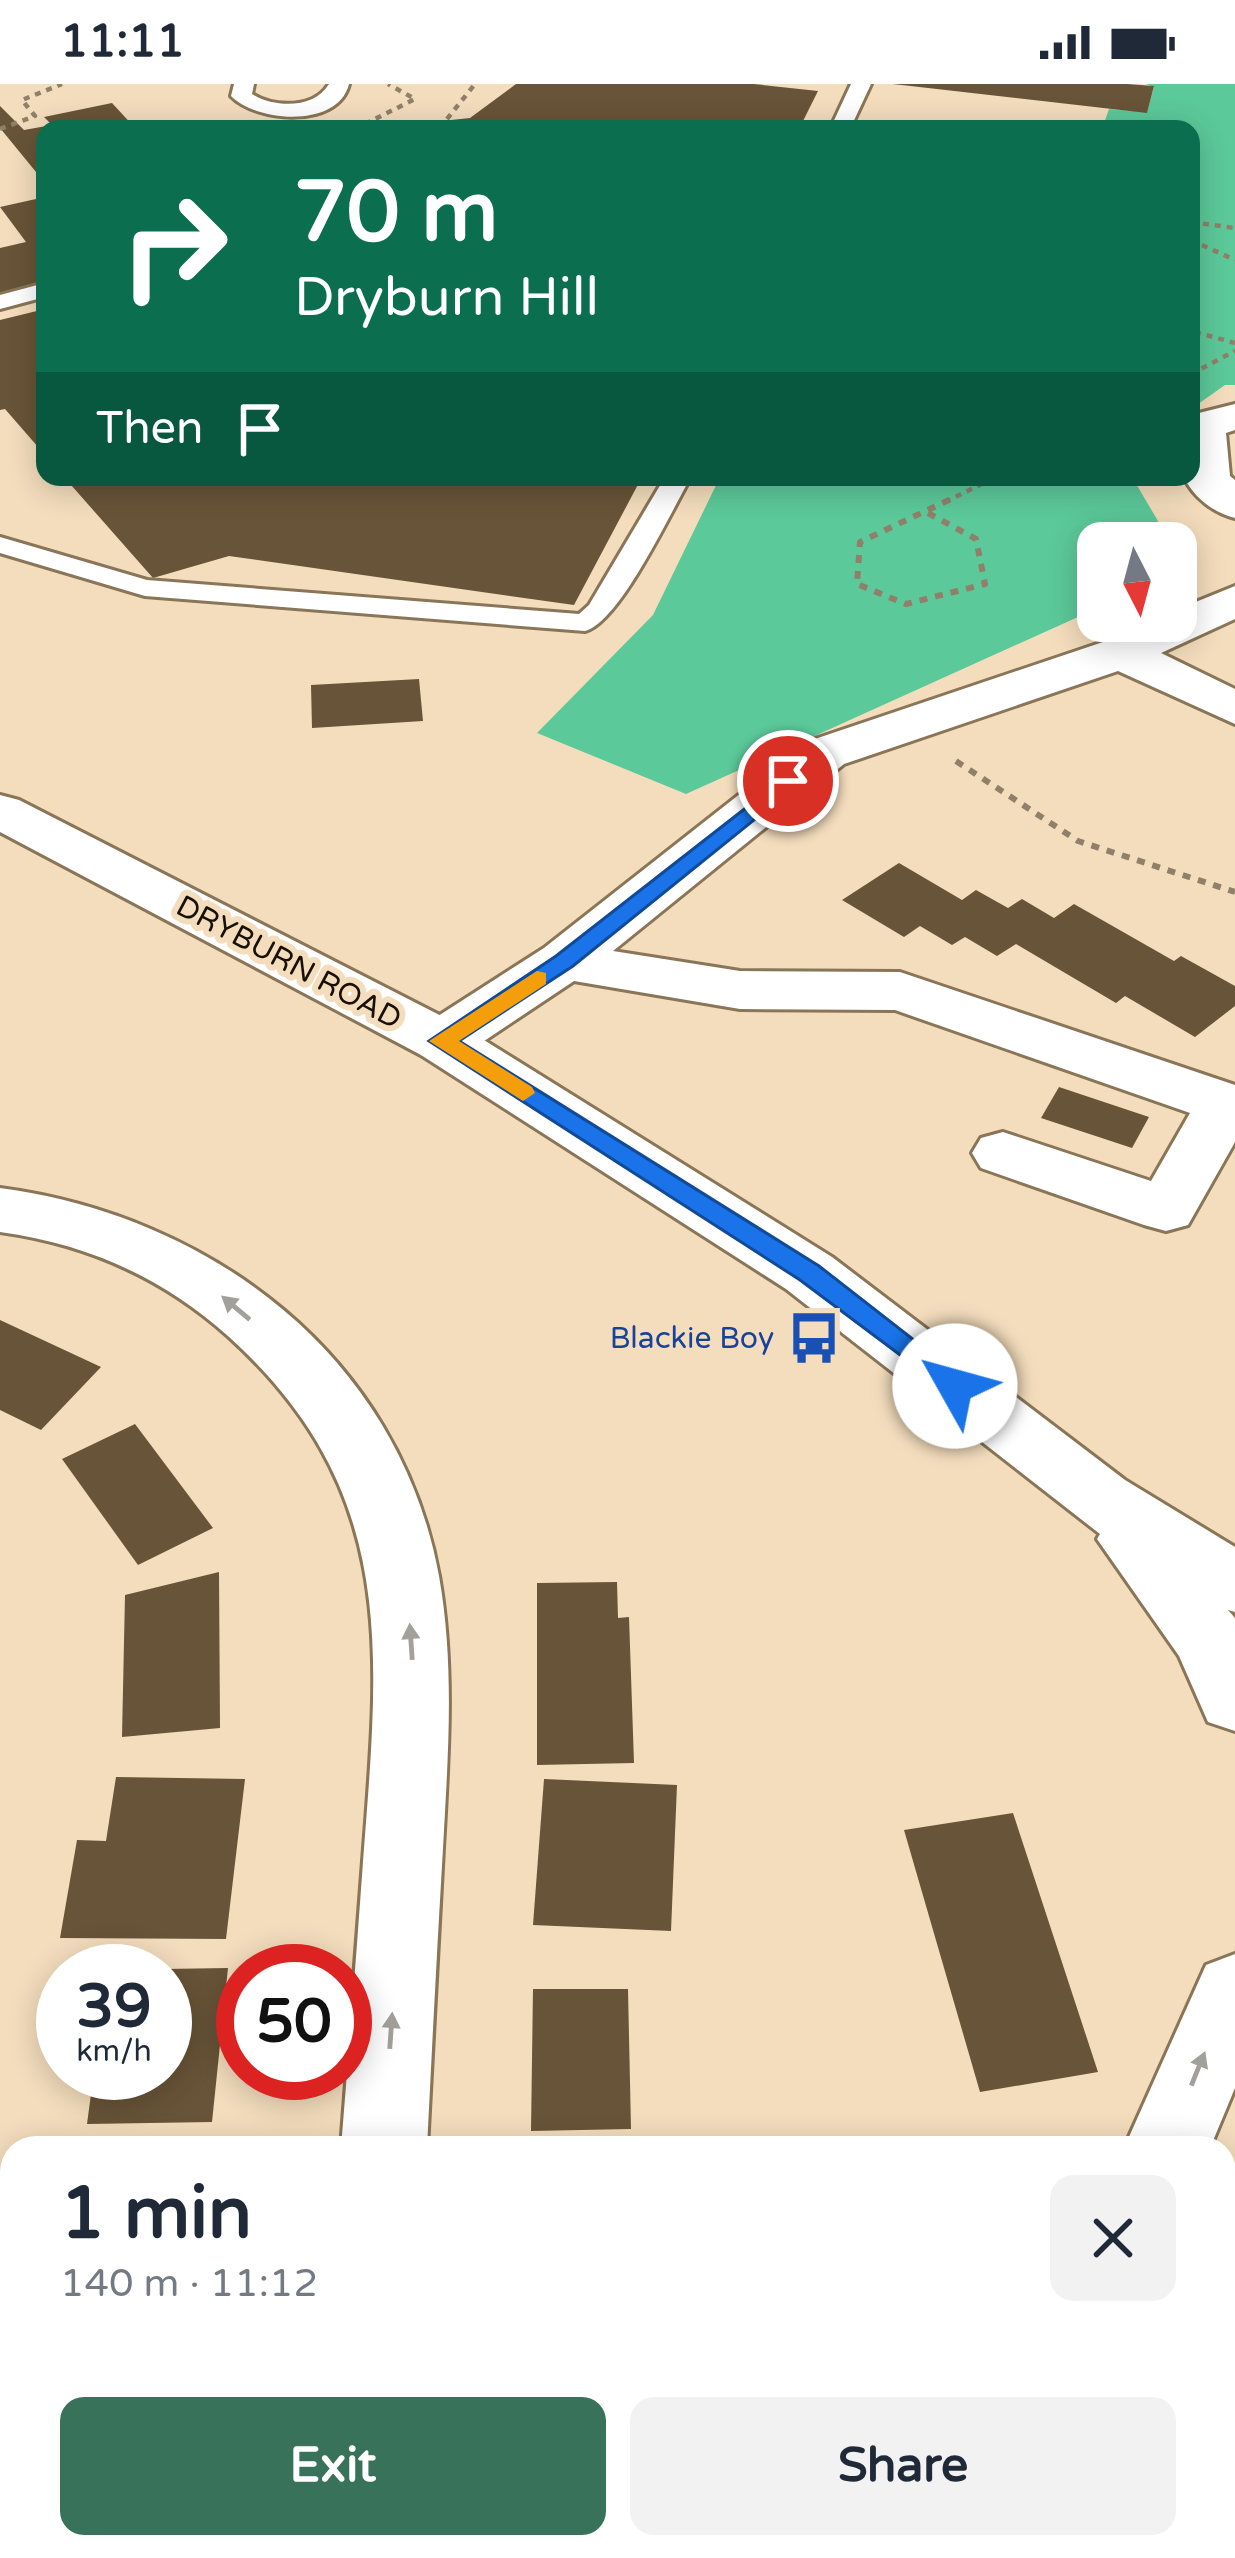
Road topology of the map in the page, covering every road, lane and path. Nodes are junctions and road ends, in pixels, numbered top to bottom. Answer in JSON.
{"nodes":[{"id":1,"x":62,"y":84,"type":"edge"},
{"id":2,"x":244,"y":84,"type":"edge"},
{"id":3,"x":339,"y":84,"type":"edge"},
{"id":4,"x":388,"y":84,"type":"edge"},
{"id":5,"x":475,"y":84,"type":"edge"},
{"id":6,"x":861,"y":84,"type":"edge"},
{"id":7,"x":447,"y":118,"type":"dead end"},
{"id":8,"x":281,"y":119,"type":"edge"},
{"id":9,"x":371,"y":120,"type":"edge"},
{"id":10,"x":844,"y":120,"type":"edge"},
{"id":11,"x":0,"y":129,"type":"edge"},
{"id":12,"x":1200,"y":223,"type":"edge"},
{"id":13,"x":1235,"y":228,"type":"edge"},
{"id":14,"x":1200,"y":244,"type":"edge"},
{"id":15,"x":1235,"y":260,"type":"edge"},
{"id":16,"x":36,"y":292,"type":"edge"},
{"id":17,"x":0,"y":302,"type":"edge"},
{"id":18,"x":1200,"y":334,"type":"edge"},
{"id":19,"x":1235,"y":347,"type":"edge"},
{"id":20,"x":1200,"y":368,"type":"edge"},
{"id":21,"x":1235,"y":416,"type":"edge"},
{"id":22,"x":673,"y":486,"type":"edge"},
{"id":23,"x":978,"y":486,"type":"edge"},
{"id":24,"x":1235,"y":504,"type":"edge"},
{"id":25,"x":928,"y":513,"type":"junction"},
{"id":26,"x":0,"y":544,"type":"edge"},
{"id":27,"x":1235,"y":602,"type":"edge"},
{"id":28,"x":1121,"y":653,"type":"junction"},
{"id":29,"x":1235,"y":709,"type":"edge"},
{"id":30,"x":947,"y":754,"type":"dead end"},
{"id":31,"x":0,"y":811,"type":"edge"},
{"id":32,"x":1235,"y":892,"type":"edge"},
{"id":33,"x":564,"y":961,"type":"junction"},
{"id":34,"x":442,"y":1041,"type":"junction"},
{"id":35,"x":1231,"y":1096,"type":"edge"},
{"id":36,"x":1003,"y":1154,"type":"dead end"},
{"id":37,"x":0,"y":1210,"type":"edge"},
{"id":38,"x":1100,"y":1499,"type":"junction"},
{"id":39,"x":1235,"y":1583,"type":"edge"},
{"id":40,"x":1235,"y":1700,"type":"edge"},
{"id":41,"x":1235,"y":1991,"type":"edge"},
{"id":42,"x":385,"y":2136,"type":"edge"},
{"id":43,"x":1172,"y":2136,"type":"edge"}],
"edges":[{"from":1,"to":11,"type":"path"},
{"from":2,"to":8,"type":"lane"},
{"from":3,"to":8,"type":"lane"},
{"from":4,"to":9,"type":"path"},
{"from":5,"to":7,"type":"path"},
{"from":6,"to":10,"type":"lane"},
{"from":12,"to":13,"type":"path"},
{"from":14,"to":15,"type":"path"},
{"from":16,"to":17,"type":"lane"},
{"from":18,"to":19,"type":"path"},
{"from":19,"to":20,"type":"path"},
{"from":21,"to":24,"type":"street"},
{"from":22,"to":26,"type":"lane"},
{"from":23,"to":25,"type":"path"},
{"from":25,"to":25,"type":"path"},
{"from":27,"to":28,"type":"street"},
{"from":28,"to":29,"type":"street"},
{"from":28,"to":33,"type":"street"},
{"from":30,"to":32,"type":"path"},
{"from":31,"to":34,"type":"street","name":"DRYBURN ROAD"},
{"from":33,"to":34,"type":"street"},
{"from":33,"to":35,"type":"street"},
{"from":34,"to":38,"type":"street","name":"DRYBURN ROAD"},
{"from":35,"to":36,"type":"street"},
{"from":42,"to":37,"type":"street","one_way":true},
{"from":38,"to":39,"type":"street","name":"DRYBURN ROAD"},
{"from":38,"to":40,"type":"street","name":"DRYBURN ROAD"},
{"from":43,"to":41,"type":"street","one_way":true}]}
